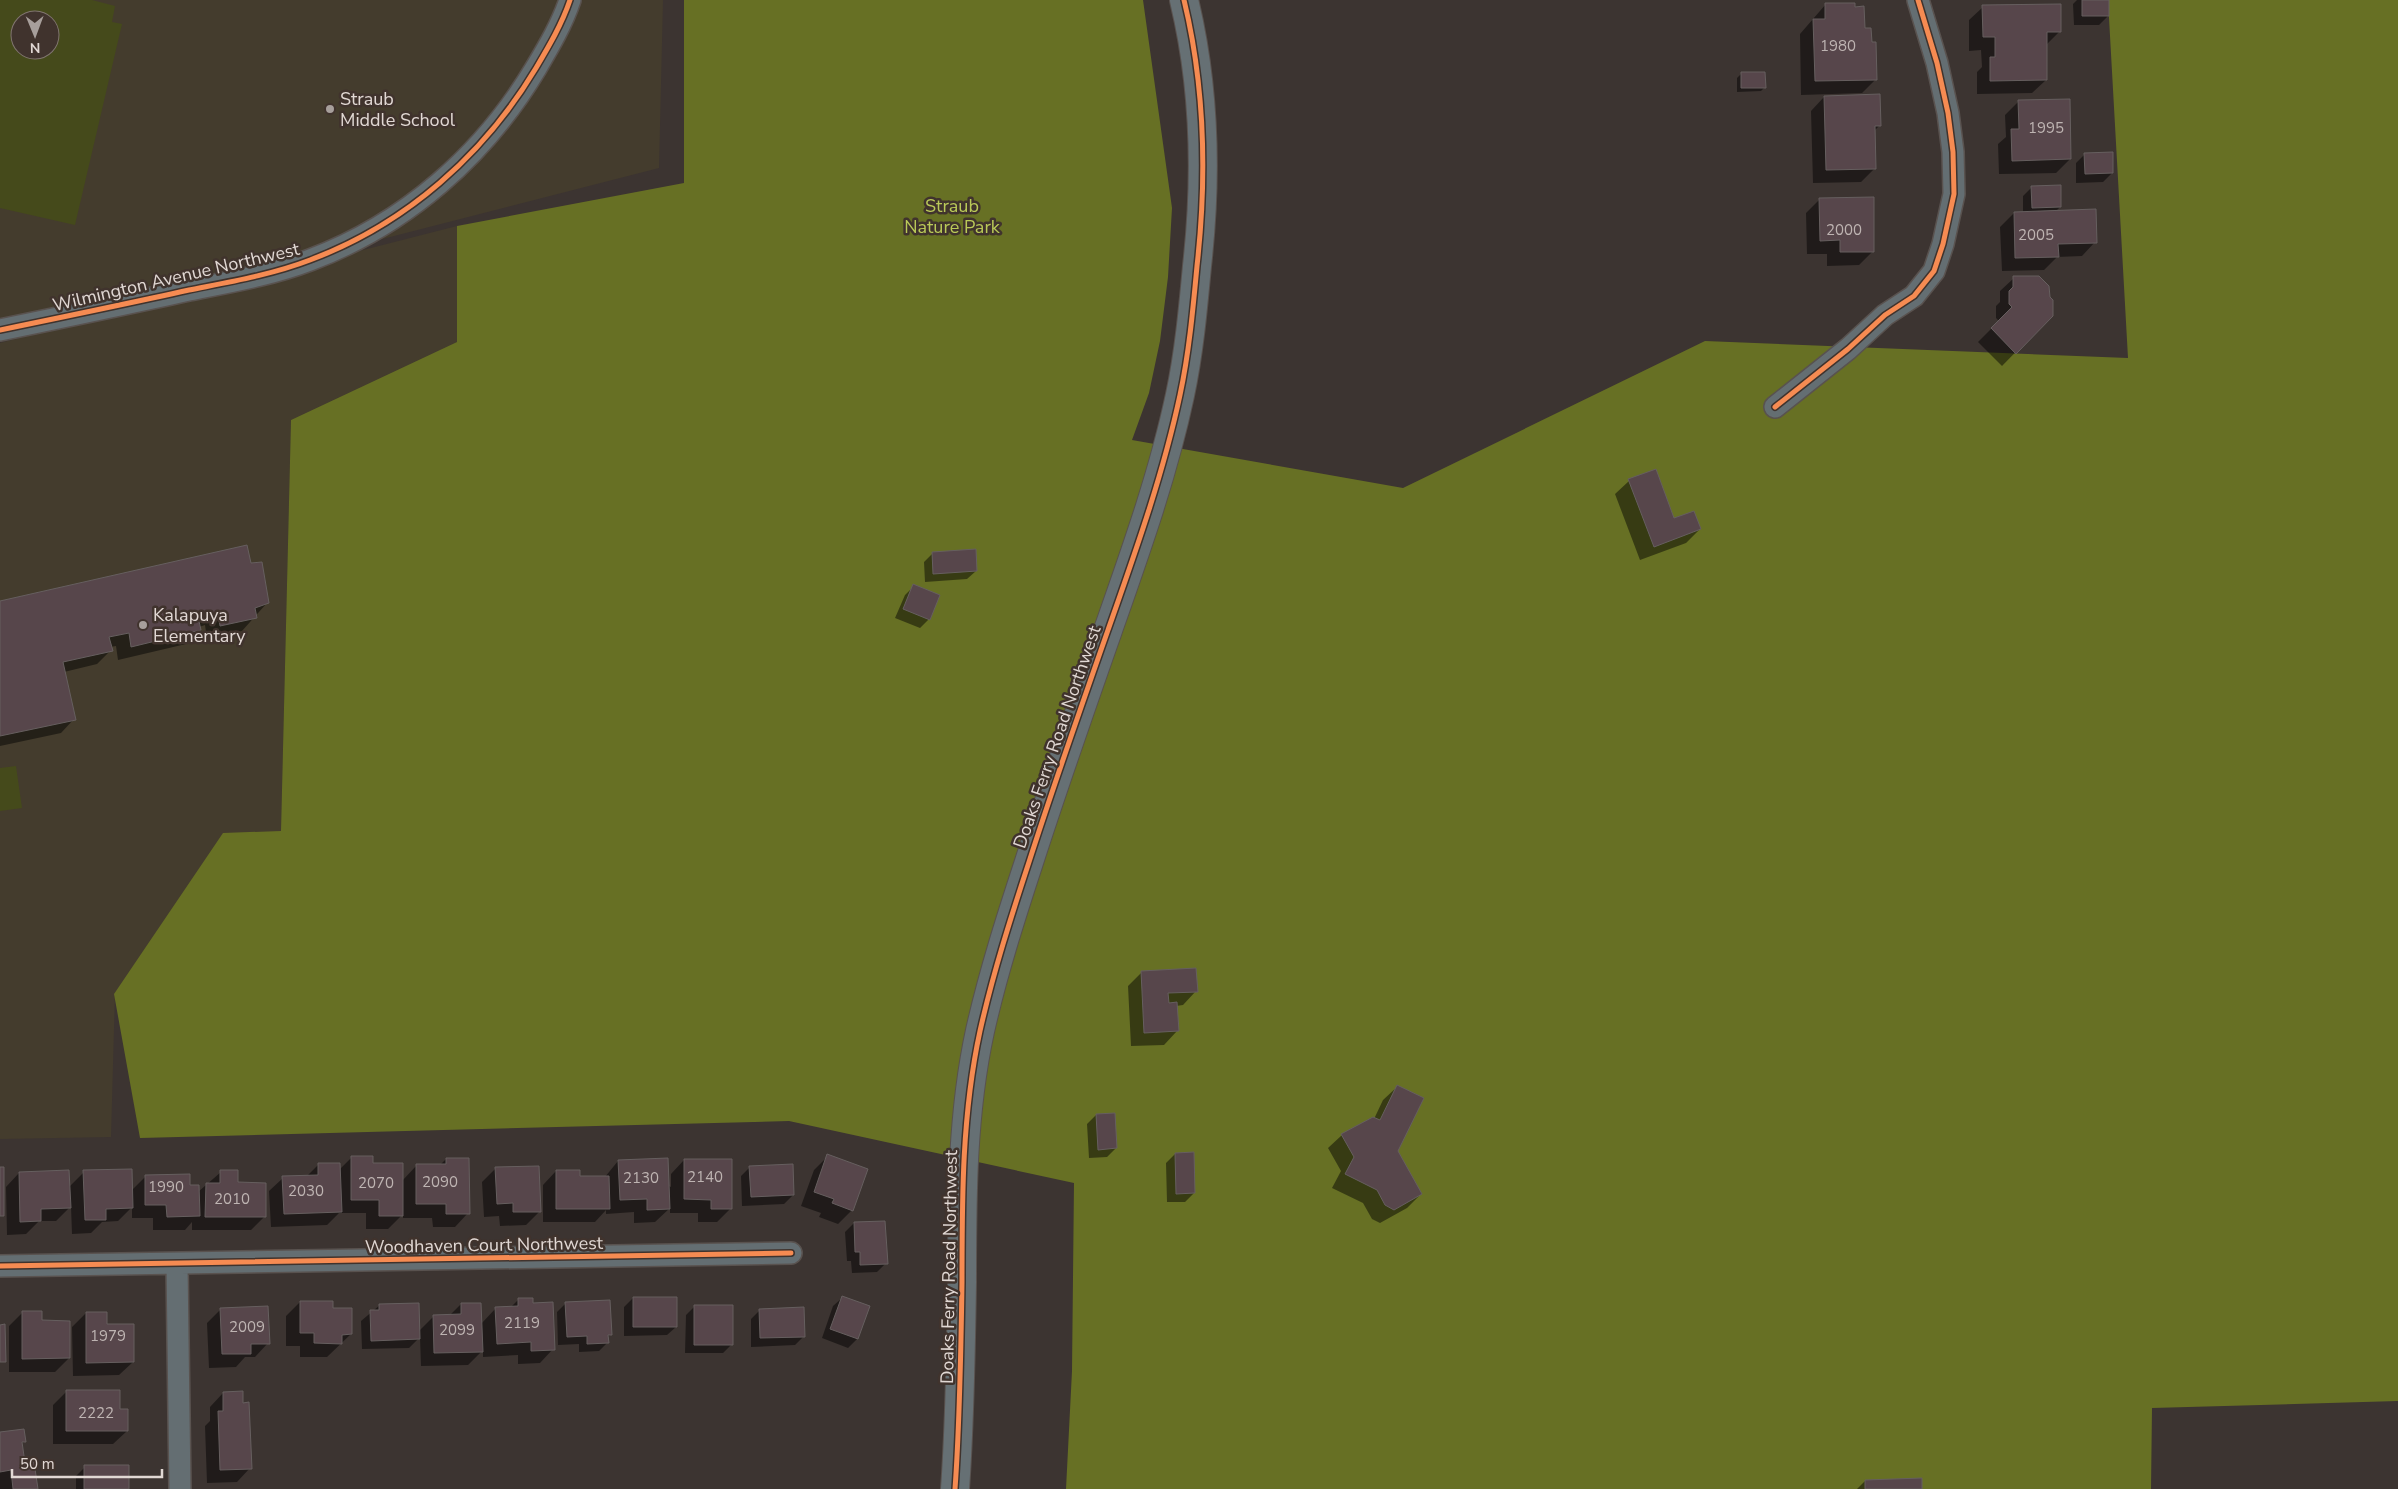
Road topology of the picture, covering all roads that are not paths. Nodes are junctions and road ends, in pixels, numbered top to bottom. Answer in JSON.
{"nodes":[{"id":1,"x":570,"y":0,"type":"edge"},
{"id":2,"x":1184,"y":0,"type":"edge"},
{"id":3,"x":1918,"y":0,"type":"edge"},
{"id":4,"x":0,"y":330,"type":"edge"},
{"id":5,"x":1775,"y":407,"type":"dead end"},
{"id":6,"x":791,"y":1253,"type":"dead end"},
{"id":7,"x":177,"y":1264,"type":"junction"},
{"id":8,"x":0,"y":1266,"type":"edge"},
{"id":9,"x":180,"y":1489,"type":"edge"},
{"id":10,"x":955,"y":1489,"type":"edge"}],
"edges":[{"from":1,"to":4,"type":"street","name":"Wilmington Avenue Northwest"},
{"from":2,"to":10,"type":"main road","name":"Doaks Ferry Road Northwest"},
{"from":3,"to":5,"type":"street"},
{"from":6,"to":7,"type":"street","name":"Woodhaven Court Northwest"},
{"from":7,"to":8,"type":"street","name":"Woodhaven Court Northwest"},
{"from":7,"to":9,"type":"street"}]}
